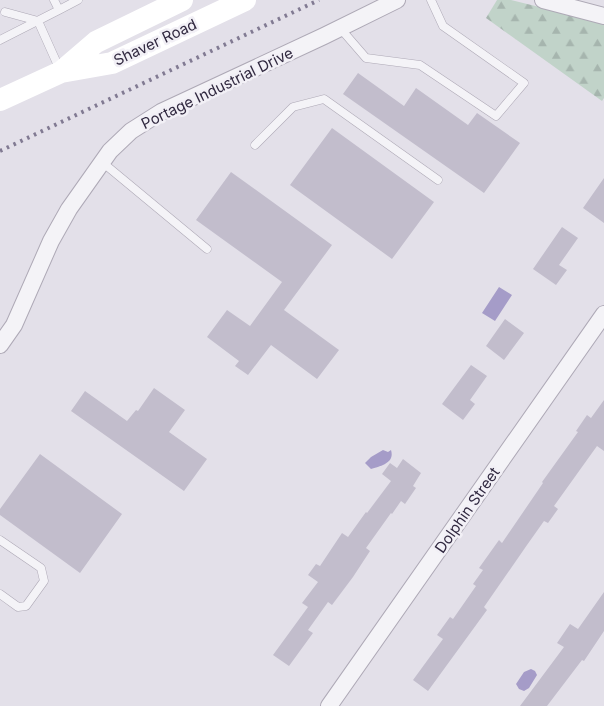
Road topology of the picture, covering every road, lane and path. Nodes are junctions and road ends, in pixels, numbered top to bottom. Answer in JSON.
{"nodes":[{"id":1,"x":54,"y":0,"type":"edge"},
{"id":2,"x":78,"y":0,"type":"edge"},
{"id":3,"x":182,"y":0,"type":"edge"},
{"id":4,"x":245,"y":0,"type":"edge"},
{"id":5,"x":396,"y":0,"type":"edge"},
{"id":6,"x":432,"y":0,"type":"edge"},
{"id":7,"x":543,"y":0,"type":"edge"},
{"id":8,"x":59,"y":10,"type":"junction"},
{"id":9,"x":6,"y":12,"type":"dead end"},
{"id":10,"x":604,"y":16,"type":"edge"},
{"id":11,"x":38,"y":20,"type":"junction"},
{"id":12,"x":340,"y":28,"type":"junction"},
{"id":13,"x":0,"y":40,"type":"edge"},
{"id":14,"x":61,"y":72,"type":"junction"},
{"id":15,"x":0,"y":100,"type":"edge"},
{"id":16,"x":255,"y":145,"type":"dead end"},
{"id":17,"x":102,"y":162,"type":"junction"},
{"id":18,"x":438,"y":180,"type":"dead end"},
{"id":19,"x":206,"y":249,"type":"dead end"},
{"id":20,"x":604,"y":314,"type":"edge"},
{"id":21,"x":0,"y":345,"type":"edge"},
{"id":22,"x":0,"y":540,"type":"edge"},
{"id":23,"x":0,"y":594,"type":"edge"},
{"id":24,"x":330,"y":706,"type":"edge"}],
"edges":[{"from":1,"to":8,"type":"lane"},
{"from":2,"to":8,"type":"lane"},
{"from":3,"to":14,"type":"main road","name":"Shaver Road"},
{"from":4,"to":14,"type":"main road","name":"Shaver Road"},
{"from":5,"to":12,"type":"street","name":"Portage Industrial Drive"},
{"from":6,"to":12,"type":"lane"},
{"from":7,"to":10,"type":"street"},
{"from":8,"to":11,"type":"lane"},
{"from":9,"to":11,"type":"lane"},
{"from":11,"to":13,"type":"lane"},
{"from":11,"to":14,"type":"lane"},
{"from":12,"to":17,"type":"street","name":"Portage Industrial Drive"},
{"from":14,"to":15,"type":"main road","name":"Shaver Road"},
{"from":16,"to":18,"type":"lane"},
{"from":17,"to":19,"type":"lane"},
{"from":17,"to":21,"type":"street","name":"Portage Industrial Drive"},
{"from":20,"to":24,"type":"street","name":"Dolphin Street"},
{"from":22,"to":23,"type":"lane"}]}
